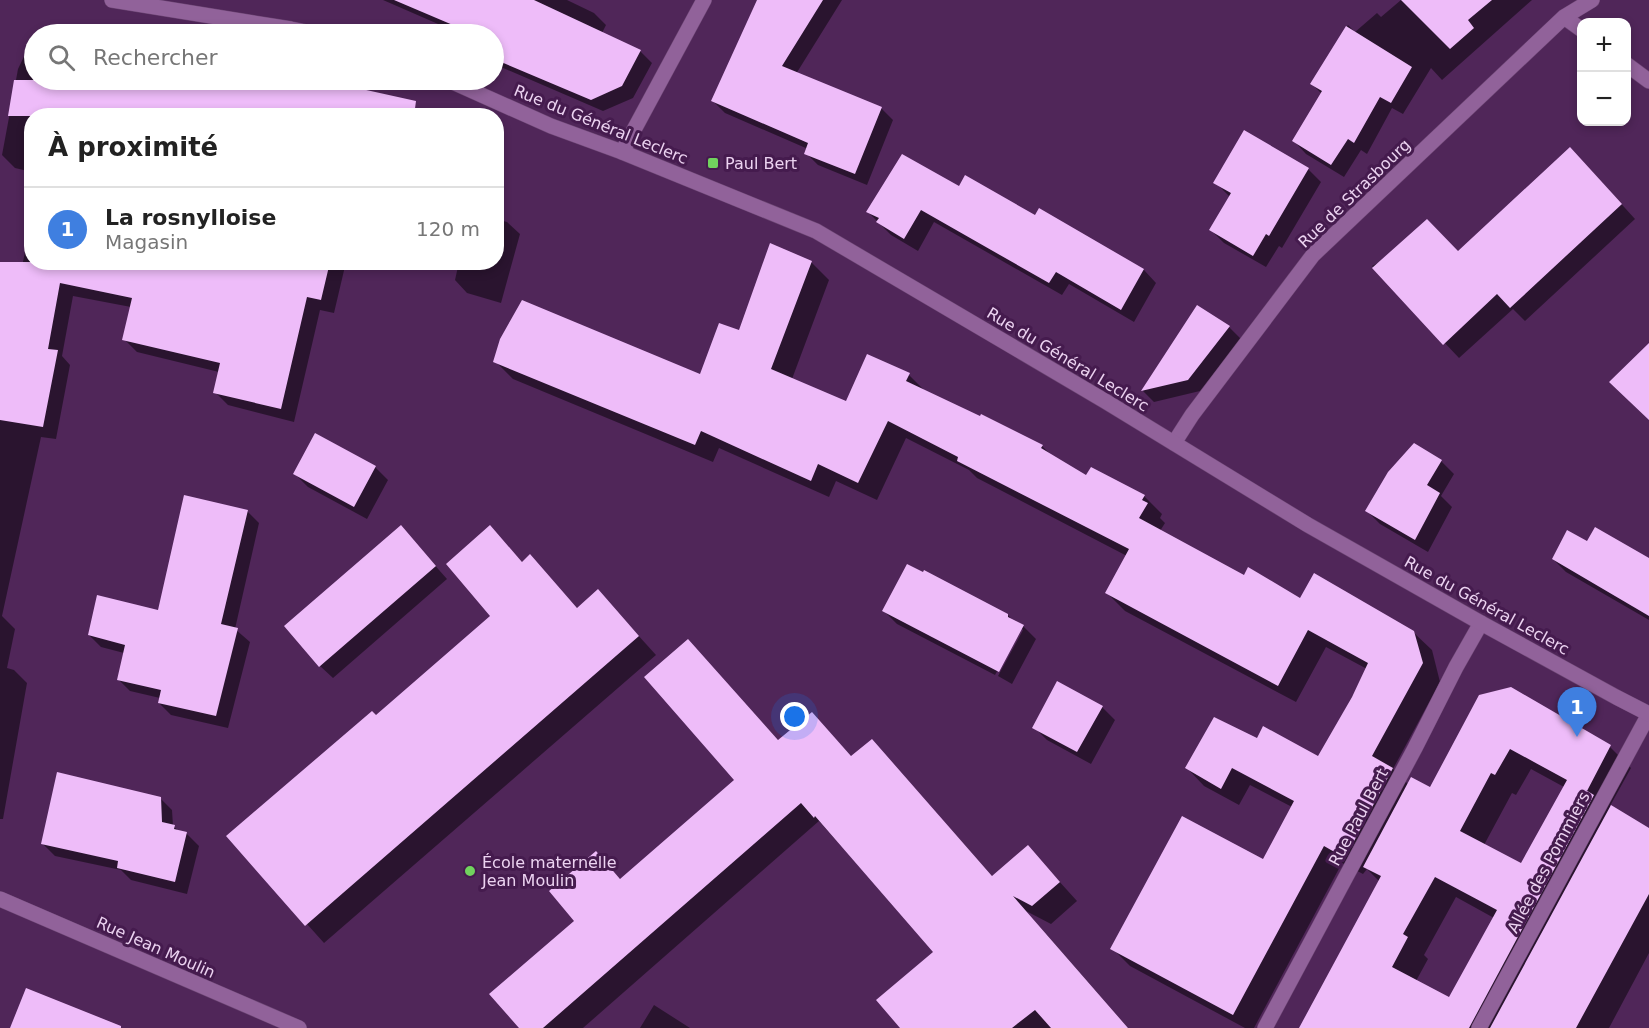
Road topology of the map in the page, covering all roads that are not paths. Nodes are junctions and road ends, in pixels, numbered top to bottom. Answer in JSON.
{"nodes":[{"id":1,"x":112,"y":0,"type":"edge"},
{"id":2,"x":704,"y":0,"type":"edge"},
{"id":3,"x":1592,"y":0,"type":"edge"},
{"id":4,"x":1564,"y":17,"type":"junction"},
{"id":5,"x":256,"y":24,"type":"edge"},
{"id":6,"x":1577,"y":27,"type":"edge"},
{"id":7,"x":1631,"y":68,"type":"edge"},
{"id":8,"x":1649,"y":81,"type":"edge"},
{"id":9,"x":470,"y":90,"type":"edge"},
{"id":10,"x":622,"y":152,"type":"junction"},
{"id":11,"x":1174,"y":443,"type":"junction"},
{"id":12,"x":1481,"y":623,"type":"junction"},
{"id":13,"x":1649,"y":714,"type":"edge"},
{"id":14,"x":0,"y":899,"type":"edge"},
{"id":15,"x":299,"y":1028,"type":"edge"},
{"id":16,"x":1265,"y":1028,"type":"edge"},
{"id":17,"x":1479,"y":1028,"type":"edge"}],
"edges":[{"from":1,"to":5,"type":"street"},
{"from":2,"to":10,"type":"street"},
{"from":3,"to":4,"type":"street","name":"Rue de Strasbourg"},
{"from":4,"to":6,"type":"street"},
{"from":4,"to":11,"type":"street","name":"Rue de Strasbourg"},
{"from":7,"to":8,"type":"street"},
{"from":9,"to":10,"type":"street","name":"Rue du Général Leclerc"},
{"from":10,"to":11,"type":"street","name":"Rue du Général Leclerc"},
{"from":11,"to":12,"type":"street","name":"Rue du Général Leclerc"},
{"from":12,"to":13,"type":"street","name":"Rue du Général Leclerc"},
{"from":12,"to":16,"type":"street","name":"Rue Paul Bert"},
{"from":13,"to":17,"type":"street","name":"Allée des Pommiers"},
{"from":14,"to":15,"type":"street","name":"Rue Jean Moulin"}]}
